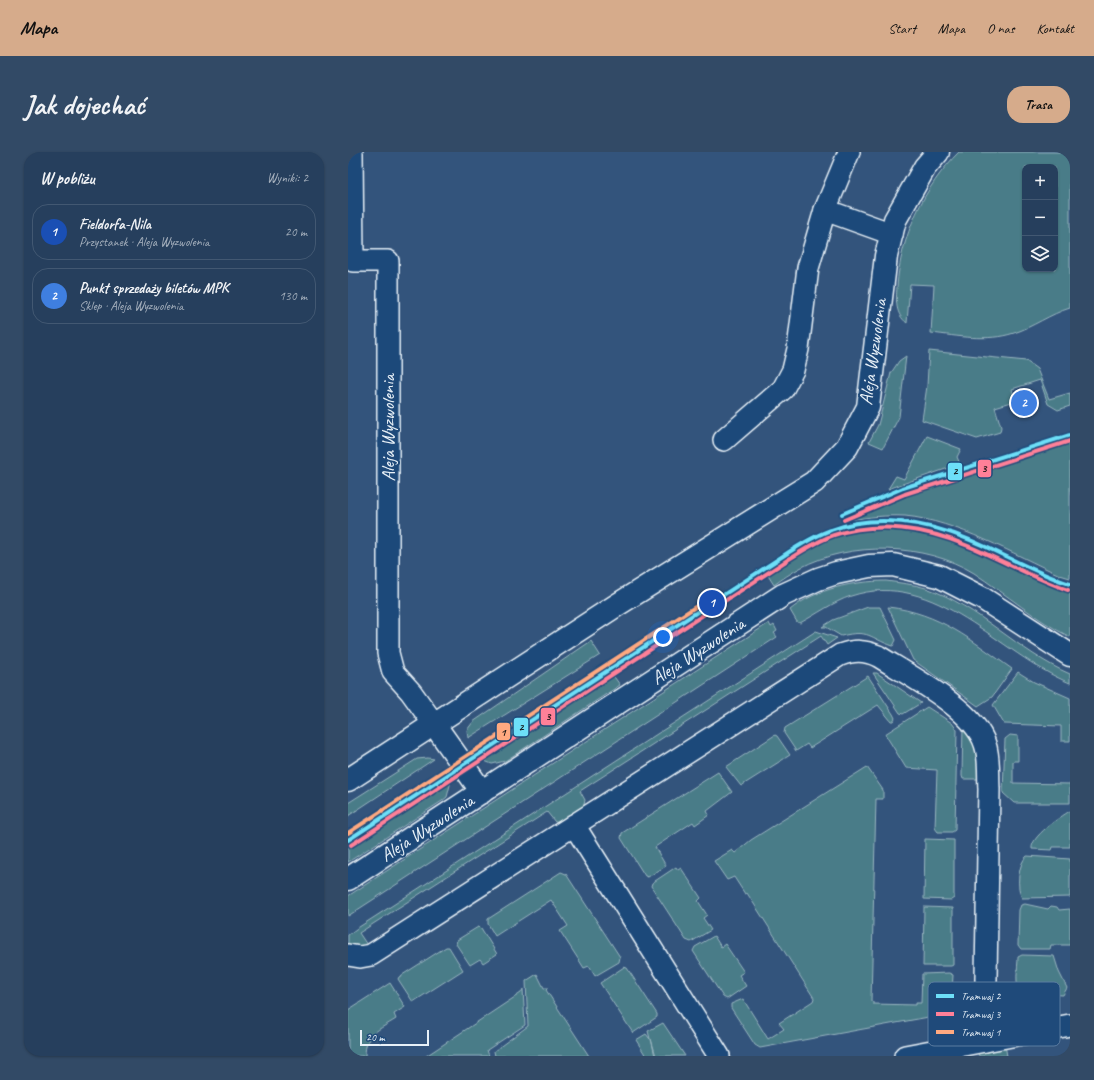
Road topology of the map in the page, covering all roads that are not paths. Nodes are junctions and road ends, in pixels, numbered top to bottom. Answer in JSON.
{"nodes":[{"id":1,"x":352,"y":152,"type":"edge"},
{"id":2,"x":849,"y":152,"type":"edge"},
{"id":3,"x":938,"y":152,"type":"edge"},
{"id":4,"x":825,"y":210,"type":"junction"},
{"id":5,"x":892,"y":234,"type":"junction"},
{"id":6,"x":724,"y":440,"type":"dead end"},
{"id":7,"x":1070,"y":655,"type":"edge"},
{"id":8,"x":434,"y":724,"type":"junction"},
{"id":9,"x":348,"y":780,"type":"edge"},
{"id":10,"x":482,"y":792,"type":"junction"},
{"id":11,"x":574,"y":825,"type":"junction"},
{"id":12,"x":348,"y":879,"type":"edge"},
{"id":13,"x":348,"y":954,"type":"edge"},
{"id":14,"x":987,"y":982,"type":"edge"},
{"id":15,"x":1070,"y":1025,"type":"edge"},
{"id":16,"x":1060,"y":1027,"type":"edge"},
{"id":17,"x":959,"y":1046,"type":"edge"},
{"id":18,"x":720,"y":1056,"type":"edge"},
{"id":19,"x":905,"y":1056,"type":"edge"}],
"edges":[{"from":1,"to":8,"type":"street","name":"Aleja Wyzwolenia"},
{"from":2,"to":4,"type":"street"},
{"from":3,"to":5,"type":"main road","name":"Aleja Wyzwolenia"},
{"from":4,"to":5,"type":"street"},
{"from":4,"to":6,"type":"street"},
{"from":5,"to":8,"type":"main road","name":"Aleja Wyzwolenia"},
{"from":7,"to":10,"type":"main road","name":"Aleja Wyzwolenia"},
{"from":8,"to":9,"type":"main road","name":"Aleja Wyzwolenia"},
{"from":8,"to":10,"type":"main road"},
{"from":10,"to":12,"type":"main road","name":"Aleja Wyzwolenia"},
{"from":11,"to":13,"type":"street"},
{"from":11,"to":14,"type":"street"},
{"from":11,"to":18,"type":"street"},
{"from":15,"to":16,"type":"street"},
{"from":17,"to":19,"type":"street"}]}
